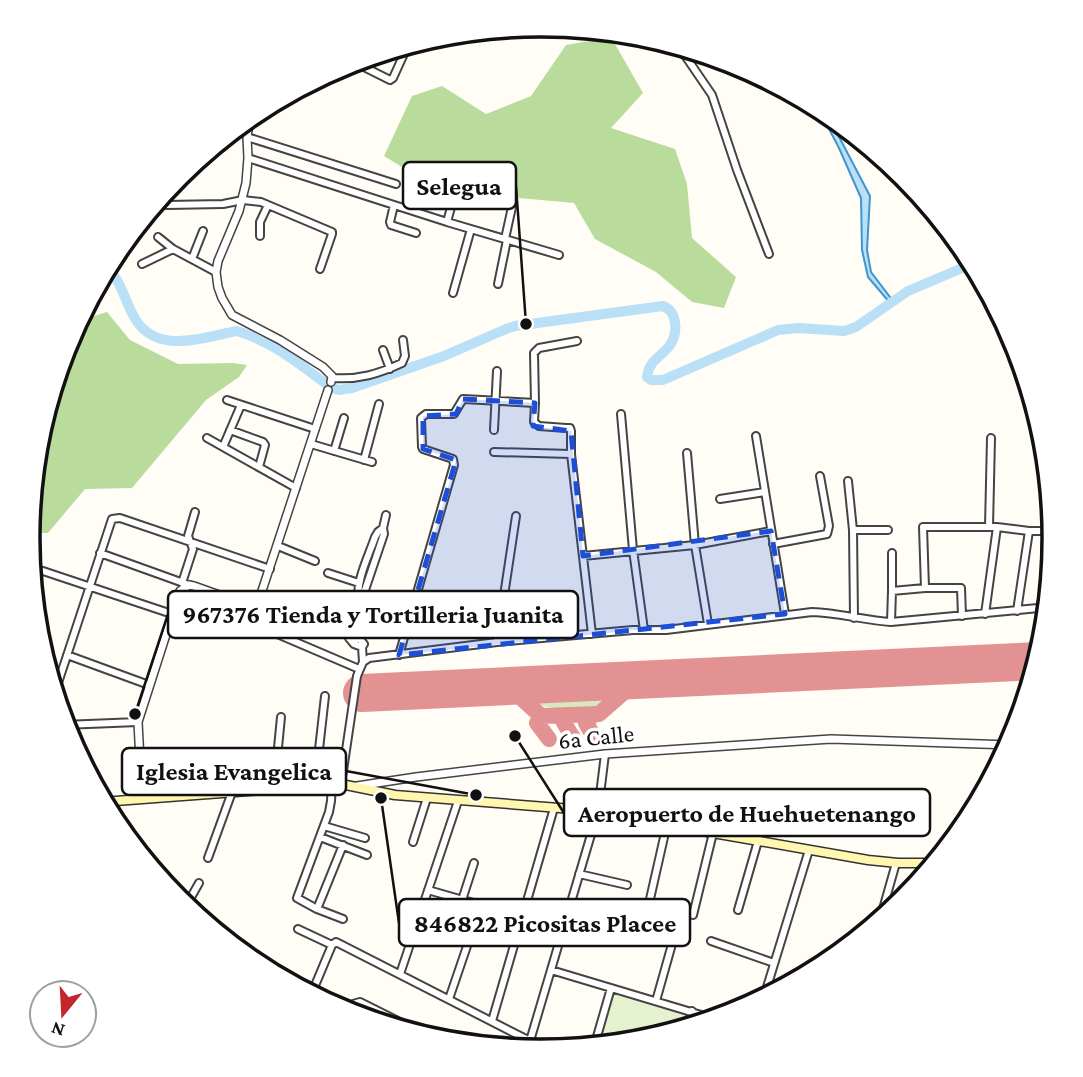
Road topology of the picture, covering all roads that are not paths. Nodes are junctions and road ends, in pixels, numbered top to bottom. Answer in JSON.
{"nodes":[{"id":1,"x":403,"y":57,"type":"edge"},
{"id":2,"x":687,"y":59,"type":"edge"},
{"id":3,"x":366,"y":68,"type":"edge"},
{"id":4,"x":248,"y":132,"type":"edge"},
{"id":5,"x":247,"y":137,"type":"junction"},
{"id":6,"x":248,"y":158,"type":"junction"},
{"id":7,"x":396,"y":184,"type":"dead end"},
{"id":8,"x":243,"y":200,"type":"junction"},
{"id":9,"x":453,"y":200,"type":"dead end"},
{"id":10,"x":167,"y":205,"type":"edge"},
{"id":11,"x":268,"y":205,"type":"junction"},
{"id":12,"x":394,"y":205,"type":"junction"},
{"id":13,"x":512,"y":207,"type":"dead end"},
{"id":14,"x":447,"y":222,"type":"junction"},
{"id":15,"x":471,"y":229,"type":"junction"},
{"id":16,"x":203,"y":231,"type":"dead end"},
{"id":17,"x":416,"y":233,"type":"dead end"},
{"id":18,"x":260,"y":236,"type":"dead end"},
{"id":19,"x":158,"y":237,"type":"dead end"},
{"id":20,"x":506,"y":240,"type":"junction"},
{"id":21,"x":173,"y":249,"type":"junction"},
{"id":22,"x":769,"y":254,"type":"dead end"},
{"id":23,"x":559,"y":255,"type":"dead end"},
{"id":24,"x":192,"y":259,"type":"junction"},
{"id":25,"x":142,"y":264,"type":"dead end"},
{"id":26,"x":320,"y":269,"type":"dead end"},
{"id":27,"x":216,"y":272,"type":"junction"},
{"id":28,"x":498,"y":284,"type":"dead end"},
{"id":29,"x":453,"y":293,"type":"dead end"},
{"id":30,"x":402,"y":340,"type":"dead end"},
{"id":31,"x":577,"y":341,"type":"dead end"},
{"id":32,"x":383,"y":350,"type":"dead end"},
{"id":33,"x":390,"y":369,"type":"junction"},
{"id":34,"x":497,"y":371,"type":"dead end"},
{"id":35,"x":331,"y":383,"type":"junction"},
{"id":36,"x":227,"y":400,"type":"dead end"},
{"id":37,"x":496,"y":400,"type":"junction"},
{"id":38,"x":535,"y":403,"type":"junction"},
{"id":39,"x":379,"y":404,"type":"dead end"},
{"id":40,"x":241,"y":405,"type":"junction"},
{"id":41,"x":621,"y":414,"type":"dead end"},
{"id":42,"x":344,"y":418,"type":"dead end"},
{"id":43,"x":315,"y":429,"type":"junction"},
{"id":44,"x":230,"y":430,"type":"junction"},
{"id":45,"x":494,"y":430,"type":"dead end"},
{"id":46,"x":756,"y":436,"type":"dead end"},
{"id":47,"x":206,"y":438,"type":"dead end"},
{"id":48,"x":991,"y":438,"type":"dead end"},
{"id":49,"x":311,"y":444,"type":"junction"},
{"id":50,"x":223,"y":447,"type":"junction"},
{"id":51,"x":334,"y":451,"type":"junction"},
{"id":52,"x":494,"y":452,"type":"dead end"},
{"id":53,"x":687,"y":453,"type":"dead end"},
{"id":54,"x":571,"y":454,"type":"junction"},
{"id":55,"x":364,"y":460,"type":"junction"},
{"id":56,"x":372,"y":462,"type":"dead end"},
{"id":57,"x":259,"y":467,"type":"junction"},
{"id":58,"x":820,"y":475,"type":"dead end"},
{"id":59,"x":848,"y":481,"type":"dead end"},
{"id":60,"x":296,"y":488,"type":"junction"},
{"id":61,"x":765,"y":492,"type":"junction"},
{"id":62,"x":720,"y":499,"type":"dead end"},
{"id":63,"x":195,"y":512,"type":"dead end"},
{"id":64,"x":386,"y":515,"type":"dead end"},
{"id":65,"x":516,"y":516,"type":"dead end"},
{"id":66,"x":993,"y":527,"type":"junction"},
{"id":67,"x":383,"y":528,"type":"junction"},
{"id":68,"x":853,"y":530,"type":"junction"},
{"id":69,"x":888,"y":530,"type":"dead end"},
{"id":70,"x":771,"y":531,"type":"junction"},
{"id":71,"x":1029,"y":531,"type":"junction"},
{"id":72,"x":1043,"y":532,"type":"edge"},
{"id":73,"x":190,"y":541,"type":"junction"},
{"id":74,"x":774,"y":544,"type":"junction"},
{"id":75,"x":695,"y":545,"type":"junction"},
{"id":76,"x":278,"y":546,"type":"junction"},
{"id":77,"x":633,"y":550,"type":"junction"},
{"id":78,"x":892,"y":552,"type":"dead end"},
{"id":79,"x":100,"y":553,"type":"junction"},
{"id":80,"x":583,"y":556,"type":"junction"},
{"id":81,"x":315,"y":561,"type":"dead end"},
{"id":82,"x":270,"y":569,"type":"junction"},
{"id":83,"x":43,"y":571,"type":"dead end"},
{"id":84,"x":328,"y":573,"type":"dead end"},
{"id":85,"x":359,"y":583,"type":"junction"},
{"id":86,"x":185,"y":584,"type":"junction"},
{"id":87,"x":90,"y":586,"type":"junction"},
{"id":88,"x":925,"y":588,"type":"junction"},
{"id":89,"x":892,"y":591,"type":"junction"},
{"id":90,"x":359,"y":600,"type":"junction"},
{"id":91,"x":253,"y":607,"type":"junction"},
{"id":92,"x":1038,"y":609,"type":"edge"},
{"id":93,"x":1017,"y":611,"type":"junction"},
{"id":94,"x":172,"y":614,"type":"junction"},
{"id":95,"x":785,"y":614,"type":"junction"},
{"id":96,"x":985,"y":614,"type":"junction"},
{"id":97,"x":962,"y":616,"type":"junction"},
{"id":98,"x":854,"y":618,"type":"junction"},
{"id":99,"x":891,"y":622,"type":"junction"},
{"id":100,"x":708,"y":624,"type":"junction"},
{"id":101,"x":644,"y":630,"type":"junction"},
{"id":102,"x":592,"y":634,"type":"junction"},
{"id":103,"x":497,"y":642,"type":"junction"},
{"id":104,"x":67,"y":655,"type":"junction"},
{"id":105,"x":399,"y":655,"type":"junction"},
{"id":106,"x":362,"y":664,"type":"junction"},
{"id":107,"x":60,"y":678,"type":"edge"},
{"id":108,"x":149,"y":685,"type":"junction"},
{"id":109,"x":325,"y":696,"type":"dead end"},
{"id":110,"x":281,"y":717,"type":"dead end"},
{"id":111,"x":138,"y":722,"type":"junction"},
{"id":112,"x":75,"y":725,"type":"edge"},
{"id":113,"x":999,"y":745,"type":"edge"},
{"id":114,"x":605,"y":754,"type":"junction"},
{"id":115,"x":315,"y":785,"type":"junction"},
{"id":116,"x":336,"y":785,"type":"junction"},
{"id":117,"x":353,"y":787,"type":"junction"},
{"id":118,"x":274,"y":789,"type":"junction"},
{"id":119,"x":232,"y":792,"type":"junction"},
{"id":120,"x":427,"y":798,"type":"junction"},
{"id":121,"x":142,"y":799,"type":"junction"},
{"id":122,"x":114,"y":801,"type":"edge"},
{"id":123,"x":458,"y":801,"type":"junction"},
{"id":124,"x":554,"y":808,"type":"junction"},
{"id":125,"x":597,"y":811,"type":"junction"},
{"id":126,"x":667,"y":824,"type":"junction"},
{"id":127,"x":324,"y":826,"type":"junction"},
{"id":128,"x":713,"y":834,"type":"junction"},
{"id":129,"x":320,"y":837,"type":"junction"},
{"id":130,"x":365,"y":838,"type":"dead end"},
{"id":131,"x":758,"y":841,"type":"junction"},
{"id":132,"x":413,"y":842,"type":"dead end"},
{"id":133,"x":342,"y":845,"type":"junction"},
{"id":134,"x":809,"y":850,"type":"junction"},
{"id":135,"x":367,"y":855,"type":"dead end"},
{"id":136,"x":208,"y":858,"type":"dead end"},
{"id":137,"x":474,"y":863,"type":"dead end"},
{"id":138,"x":896,"y":863,"type":"junction"},
{"id":139,"x":924,"y":863,"type":"edge"},
{"id":140,"x":579,"y":874,"type":"junction"},
{"id":141,"x":199,"y":883,"type":"dead end"},
{"id":142,"x":627,"y":885,"type":"dead end"},
{"id":143,"x":428,"y":890,"type":"junction"},
{"id":144,"x":191,"y":897,"type":"edge"},
{"id":145,"x":650,"y":899,"type":"dead end"},
{"id":146,"x":462,"y":900,"type":"junction"},
{"id":147,"x":884,"y":904,"type":"edge"},
{"id":148,"x":481,"y":905,"type":"junction"},
{"id":149,"x":317,"y":909,"type":"junction"},
{"id":150,"x":738,"y":910,"type":"dead end"},
{"id":151,"x":693,"y":915,"type":"dead end"},
{"id":152,"x":523,"y":917,"type":"junction"},
{"id":153,"x":566,"y":917,"type":"junction"},
{"id":154,"x":343,"y":919,"type":"dead end"},
{"id":155,"x":298,"y":929,"type":"dead end"},
{"id":156,"x":638,"y":937,"type":"dead end"},
{"id":157,"x":674,"y":937,"type":"dead end"},
{"id":158,"x":711,"y":941,"type":"dead end"},
{"id":159,"x":332,"y":945,"type":"junction"},
{"id":160,"x":774,"y":963,"type":"junction"},
{"id":161,"x":551,"y":970,"type":"junction"},
{"id":162,"x":400,"y":974,"type":"junction"},
{"id":163,"x":315,"y":986,"type":"edge"},
{"id":164,"x":767,"y":987,"type":"edge"},
{"id":165,"x":611,"y":988,"type":"junction"},
{"id":166,"x":449,"y":999,"type":"junction"},
{"id":167,"x":656,"y":1001,"type":"junction"},
{"id":168,"x":354,"y":1004,"type":"edge"},
{"id":169,"x":692,"y":1012,"type":"junction"},
{"id":170,"x":701,"y":1015,"type":"edge"},
{"id":171,"x":389,"y":1017,"type":"edge"},
{"id":172,"x":691,"y":1017,"type":"edge"},
{"id":173,"x":492,"y":1021,"type":"junction"},
{"id":174,"x":597,"y":1037,"type":"edge"},
{"id":175,"x":527,"y":1040,"type":"edge"},
{"id":176,"x":530,"y":1040,"type":"edge"}],
"edges":[{"from":1,"to":3,"type":"street"},
{"from":2,"to":22,"type":"street"},
{"from":4,"to":5,"type":"street"},
{"from":5,"to":6,"type":"street"},
{"from":5,"to":7,"type":"street"},
{"from":6,"to":8,"type":"street"},
{"from":6,"to":12,"type":"street"},
{"from":8,"to":10,"type":"street"},
{"from":8,"to":11,"type":"street"},
{"from":8,"to":27,"type":"street"},
{"from":9,"to":14,"type":"street"},
{"from":11,"to":18,"type":"street"},
{"from":11,"to":26,"type":"street"},
{"from":12,"to":14,"type":"street"},
{"from":12,"to":17,"type":"street"},
{"from":13,"to":20,"type":"street"},
{"from":14,"to":15,"type":"street"},
{"from":15,"to":20,"type":"street"},
{"from":15,"to":29,"type":"street"},
{"from":16,"to":24,"type":"street"},
{"from":19,"to":21,"type":"street"},
{"from":20,"to":23,"type":"street"},
{"from":20,"to":28,"type":"street"},
{"from":21,"to":24,"type":"street"},
{"from":21,"to":25,"type":"street"},
{"from":24,"to":27,"type":"street"},
{"from":27,"to":35,"type":"street"},
{"from":30,"to":33,"type":"street"},
{"from":31,"to":38,"type":"street"},
{"from":32,"to":33,"type":"street"},
{"from":33,"to":35,"type":"street"},
{"from":34,"to":37,"type":"street"},
{"from":35,"to":43,"type":"street"},
{"from":36,"to":40,"type":"street"},
{"from":37,"to":38,"type":"street"},
{"from":37,"to":45,"type":"street"},
{"from":37,"to":105,"type":"street"},
{"from":38,"to":54,"type":"street"},
{"from":39,"to":55,"type":"street"},
{"from":40,"to":43,"type":"street"},
{"from":40,"to":44,"type":"street"},
{"from":41,"to":77,"type":"street"},
{"from":42,"to":51,"type":"street"},
{"from":43,"to":49,"type":"street"},
{"from":44,"to":50,"type":"street"},
{"from":44,"to":57,"type":"street"},
{"from":46,"to":61,"type":"street"},
{"from":47,"to":50,"type":"street"},
{"from":48,"to":66,"type":"street"},
{"from":49,"to":51,"type":"street"},
{"from":49,"to":60,"type":"street"},
{"from":50,"to":57,"type":"street"},
{"from":51,"to":55,"type":"street"},
{"from":52,"to":54,"type":"street"},
{"from":53,"to":75,"type":"street"},
{"from":54,"to":80,"type":"street"},
{"from":55,"to":56,"type":"street"},
{"from":57,"to":60,"type":"street"},
{"from":58,"to":74,"type":"street"},
{"from":59,"to":68,"type":"street"},
{"from":60,"to":76,"type":"street"},
{"from":61,"to":62,"type":"street"},
{"from":61,"to":70,"type":"street"},
{"from":63,"to":73,"type":"street"},
{"from":64,"to":67,"type":"street"},
{"from":65,"to":103,"type":"street"},
{"from":66,"to":71,"type":"street"},
{"from":66,"to":88,"type":"street"},
{"from":66,"to":96,"type":"street"},
{"from":67,"to":85,"type":"street"},
{"from":67,"to":90,"type":"street"},
{"from":68,"to":69,"type":"street"},
{"from":68,"to":98,"type":"street"},
{"from":70,"to":74,"type":"street"},
{"from":70,"to":75,"type":"street"},
{"from":71,"to":72,"type":"street"},
{"from":71,"to":93,"type":"street"},
{"from":73,"to":79,"type":"street"},
{"from":73,"to":82,"type":"street"},
{"from":73,"to":86,"type":"street"},
{"from":74,"to":95,"type":"street"},
{"from":75,"to":77,"type":"street"},
{"from":75,"to":100,"type":"street"},
{"from":76,"to":81,"type":"street"},
{"from":76,"to":82,"type":"street"},
{"from":77,"to":80,"type":"street"},
{"from":77,"to":101,"type":"street"},
{"from":78,"to":89,"type":"street"},
{"from":79,"to":86,"type":"street"},
{"from":79,"to":87,"type":"street"},
{"from":80,"to":102,"type":"street"},
{"from":82,"to":91,"type":"street"},
{"from":83,"to":87,"type":"street"},
{"from":84,"to":85,"type":"street"},
{"from":85,"to":90,"type":"street"},
{"from":86,"to":91,"type":"street"},
{"from":86,"to":94,"type":"street"},
{"from":87,"to":94,"type":"street"},
{"from":87,"to":104,"type":"street"},
{"from":88,"to":89,"type":"street"},
{"from":88,"to":97,"type":"street"},
{"from":89,"to":99,"type":"street"},
{"from":90,"to":106,"type":"street"},
{"from":91,"to":106,"type":"street"},
{"from":92,"to":93,"type":"street"},
{"from":93,"to":96,"type":"street"},
{"from":94,"to":108,"type":"street"},
{"from":95,"to":98,"type":"street"},
{"from":95,"to":100,"type":"street"},
{"from":96,"to":97,"type":"street"},
{"from":97,"to":99,"type":"street"},
{"from":98,"to":99,"type":"street"},
{"from":100,"to":101,"type":"street"},
{"from":101,"to":102,"type":"street"},
{"from":102,"to":103,"type":"street"},
{"from":103,"to":105,"type":"street"},
{"from":104,"to":107,"type":"street"},
{"from":104,"to":108,"type":"street"},
{"from":105,"to":106,"type":"street"},
{"from":106,"to":116,"type":"street"},
{"from":108,"to":111,"type":"street"},
{"from":109,"to":115,"type":"street"},
{"from":110,"to":118,"type":"street"},
{"from":111,"to":112,"type":"street"},
{"from":111,"to":121,"type":"street"},
{"from":113,"to":114,"type":"street","name":"6a Calle"},
{"from":114,"to":117,"type":"street","name":"6a Calle"},
{"from":114,"to":125,"type":"street"},
{"from":115,"to":116,"type":"main road","name":"6a Calle"},
{"from":115,"to":118,"type":"main road","name":"6a Calle"},
{"from":116,"to":117,"type":"main road","name":"6a Calle"},
{"from":116,"to":127,"type":"street"},
{"from":117,"to":120,"type":"main road"},
{"from":118,"to":119,"type":"main road","name":"6a Calle"},
{"from":119,"to":121,"type":"main road","name":"6a Calle"},
{"from":119,"to":136,"type":"street"},
{"from":120,"to":123,"type":"main road"},
{"from":120,"to":132,"type":"street"},
{"from":121,"to":122,"type":"main road","name":"6a Calle"},
{"from":123,"to":124,"type":"main road"},
{"from":123,"to":143,"type":"street"},
{"from":124,"to":125,"type":"main road"},
{"from":124,"to":152,"type":"street"},
{"from":125,"to":126,"type":"main road"},
{"from":125,"to":140,"type":"street"},
{"from":126,"to":128,"type":"main road"},
{"from":126,"to":145,"type":"street"},
{"from":127,"to":129,"type":"street"},
{"from":127,"to":130,"type":"street"},
{"from":128,"to":131,"type":"main road"},
{"from":128,"to":151,"type":"street"},
{"from":129,"to":133,"type":"street"},
{"from":129,"to":149,"type":"street"},
{"from":131,"to":134,"type":"main road"},
{"from":131,"to":150,"type":"street"},
{"from":133,"to":135,"type":"street"},
{"from":133,"to":149,"type":"street"},
{"from":134,"to":138,"type":"main road"},
{"from":134,"to":160,"type":"street"},
{"from":137,"to":146,"type":"street"},
{"from":138,"to":139,"type":"main road"},
{"from":138,"to":147,"type":"street"},
{"from":140,"to":142,"type":"street"},
{"from":140,"to":153,"type":"street"},
{"from":141,"to":144,"type":"street"},
{"from":143,"to":146,"type":"street"},
{"from":143,"to":162,"type":"street"},
{"from":146,"to":148,"type":"street"},
{"from":148,"to":152,"type":"street"},
{"from":148,"to":166,"type":"street"},
{"from":149,"to":154,"type":"street"},
{"from":152,"to":173,"type":"street"},
{"from":153,"to":156,"type":"street"},
{"from":153,"to":161,"type":"street"},
{"from":155,"to":159,"type":"street"},
{"from":157,"to":167,"type":"street"},
{"from":158,"to":160,"type":"street"},
{"from":159,"to":162,"type":"street"},
{"from":159,"to":163,"type":"street"},
{"from":160,"to":164,"type":"street"},
{"from":161,"to":165,"type":"street"},
{"from":161,"to":176,"type":"street"},
{"from":162,"to":166,"type":"street"},
{"from":165,"to":167,"type":"street"},
{"from":165,"to":174,"type":"street"},
{"from":166,"to":173,"type":"street"},
{"from":167,"to":169,"type":"street"},
{"from":168,"to":171,"type":"street"},
{"from":169,"to":170,"type":"street"},
{"from":169,"to":172,"type":"street"},
{"from":173,"to":175,"type":"street"}]}
